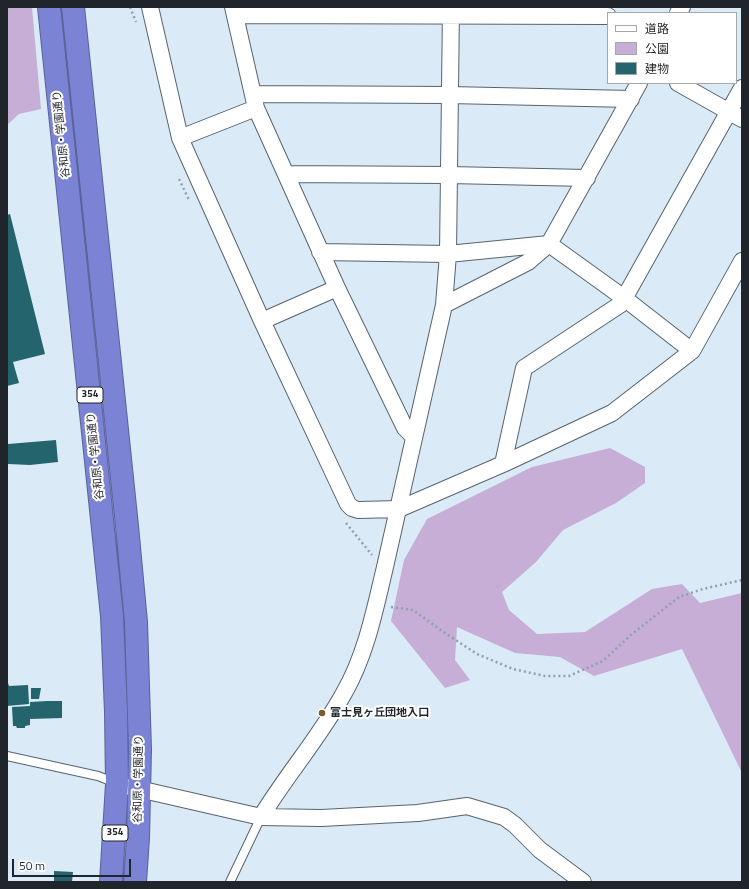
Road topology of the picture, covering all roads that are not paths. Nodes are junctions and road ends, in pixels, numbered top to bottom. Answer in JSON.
{"nodes":[{"id":1,"x":49,"y":7,"type":"edge"},
{"id":2,"x":73,"y":7,"type":"edge"},
{"id":3,"x":150,"y":7,"type":"edge"},
{"id":4,"x":234,"y":11,"type":"edge"},
{"id":5,"x":451,"y":11,"type":"edge"},
{"id":6,"x":607,"y":16,"type":"edge"},
{"id":7,"x":638,"y":84,"type":"edge"},
{"id":8,"x":680,"y":84,"type":"edge"},
{"id":9,"x":742,"y":88,"type":"edge"},
{"id":10,"x":449,"y":95,"type":"junction"},
{"id":11,"x":631,"y":99,"type":"junction"},
{"id":12,"x":254,"y":101,"type":"junction"},
{"id":13,"x":735,"y":116,"type":"edge"},
{"id":14,"x":180,"y":138,"type":"junction"},
{"id":15,"x":286,"y":174,"type":"junction"},
{"id":16,"x":449,"y":175,"type":"junction"},
{"id":17,"x":587,"y":178,"type":"junction"},
{"id":18,"x":549,"y":244,"type":"junction"},
{"id":19,"x":320,"y":252,"type":"junction"},
{"id":20,"x":448,"y":254,"type":"junction"},
{"id":21,"x":742,"y":261,"type":"edge"},
{"id":22,"x":337,"y":288,"type":"junction"},
{"id":23,"x":624,"y":298,"type":"junction"},
{"id":24,"x":444,"y":305,"type":"junction"},
{"id":25,"x":262,"y":321,"type":"junction"},
{"id":26,"x":692,"y":351,"type":"junction"},
{"id":27,"x":414,"y":437,"type":"junction"},
{"id":28,"x":503,"y":464,"type":"junction"},
{"id":29,"x":399,"y":509,"type":"junction"},
{"id":30,"x":7,"y":756,"type":"edge"},
{"id":31,"x":117,"y":784,"type":"junction"},
{"id":32,"x":139,"y":790,"type":"junction"},
{"id":33,"x":261,"y":817,"type":"junction"},
{"id":34,"x":112,"y":882,"type":"edge"},
{"id":35,"x":135,"y":882,"type":"edge"},
{"id":36,"x":230,"y":882,"type":"edge"},
{"id":37,"x":583,"y":882,"type":"edge"}],
"edges":[{"from":1,"to":31,"type":"highway","name":"谷和原・学園通り","number":"354"},
{"from":2,"to":32,"type":"highway","name":"谷和原・学園通り","number":"354"},
{"from":3,"to":14,"type":"street"},
{"from":4,"to":5,"type":"street"},
{"from":4,"to":12,"type":"street"},
{"from":5,"to":6,"type":"street"},
{"from":5,"to":10,"type":"street"},
{"from":7,"to":11,"type":"street"},
{"from":8,"to":13,"type":"street"},
{"from":9,"to":13,"type":"street"},
{"from":10,"to":11,"type":"street"},
{"from":10,"to":12,"type":"street"},
{"from":10,"to":16,"type":"street"},
{"from":11,"to":17,"type":"street"},
{"from":12,"to":14,"type":"street"},
{"from":12,"to":15,"type":"street"},
{"from":13,"to":23,"type":"street"},
{"from":14,"to":25,"type":"street"},
{"from":15,"to":16,"type":"street"},
{"from":15,"to":19,"type":"street"},
{"from":16,"to":17,"type":"street"},
{"from":16,"to":20,"type":"street"},
{"from":17,"to":18,"type":"street"},
{"from":18,"to":20,"type":"street"},
{"from":18,"to":23,"type":"street"},
{"from":18,"to":24,"type":"street"},
{"from":19,"to":20,"type":"street"},
{"from":19,"to":22,"type":"street"},
{"from":20,"to":24,"type":"street"},
{"from":21,"to":26,"type":"street"},
{"from":22,"to":25,"type":"street"},
{"from":22,"to":27,"type":"street"},
{"from":23,"to":26,"type":"street"},
{"from":23,"to":28,"type":"street"},
{"from":24,"to":27,"type":"street"},
{"from":25,"to":29,"type":"street"},
{"from":26,"to":28,"type":"street"},
{"from":27,"to":29,"type":"street"},
{"from":28,"to":29,"type":"street"},
{"from":29,"to":33,"type":"street"},
{"from":30,"to":31,"type":"lane"},
{"from":31,"to":32,"type":"street"},
{"from":31,"to":34,"type":"highway","name":"谷和原・学園通り","number":"354"},
{"from":32,"to":33,"type":"street"},
{"from":32,"to":35,"type":"highway","name":"谷和原・学園通り","number":"354"},
{"from":33,"to":36,"type":"lane"},
{"from":33,"to":37,"type":"street"}]}
